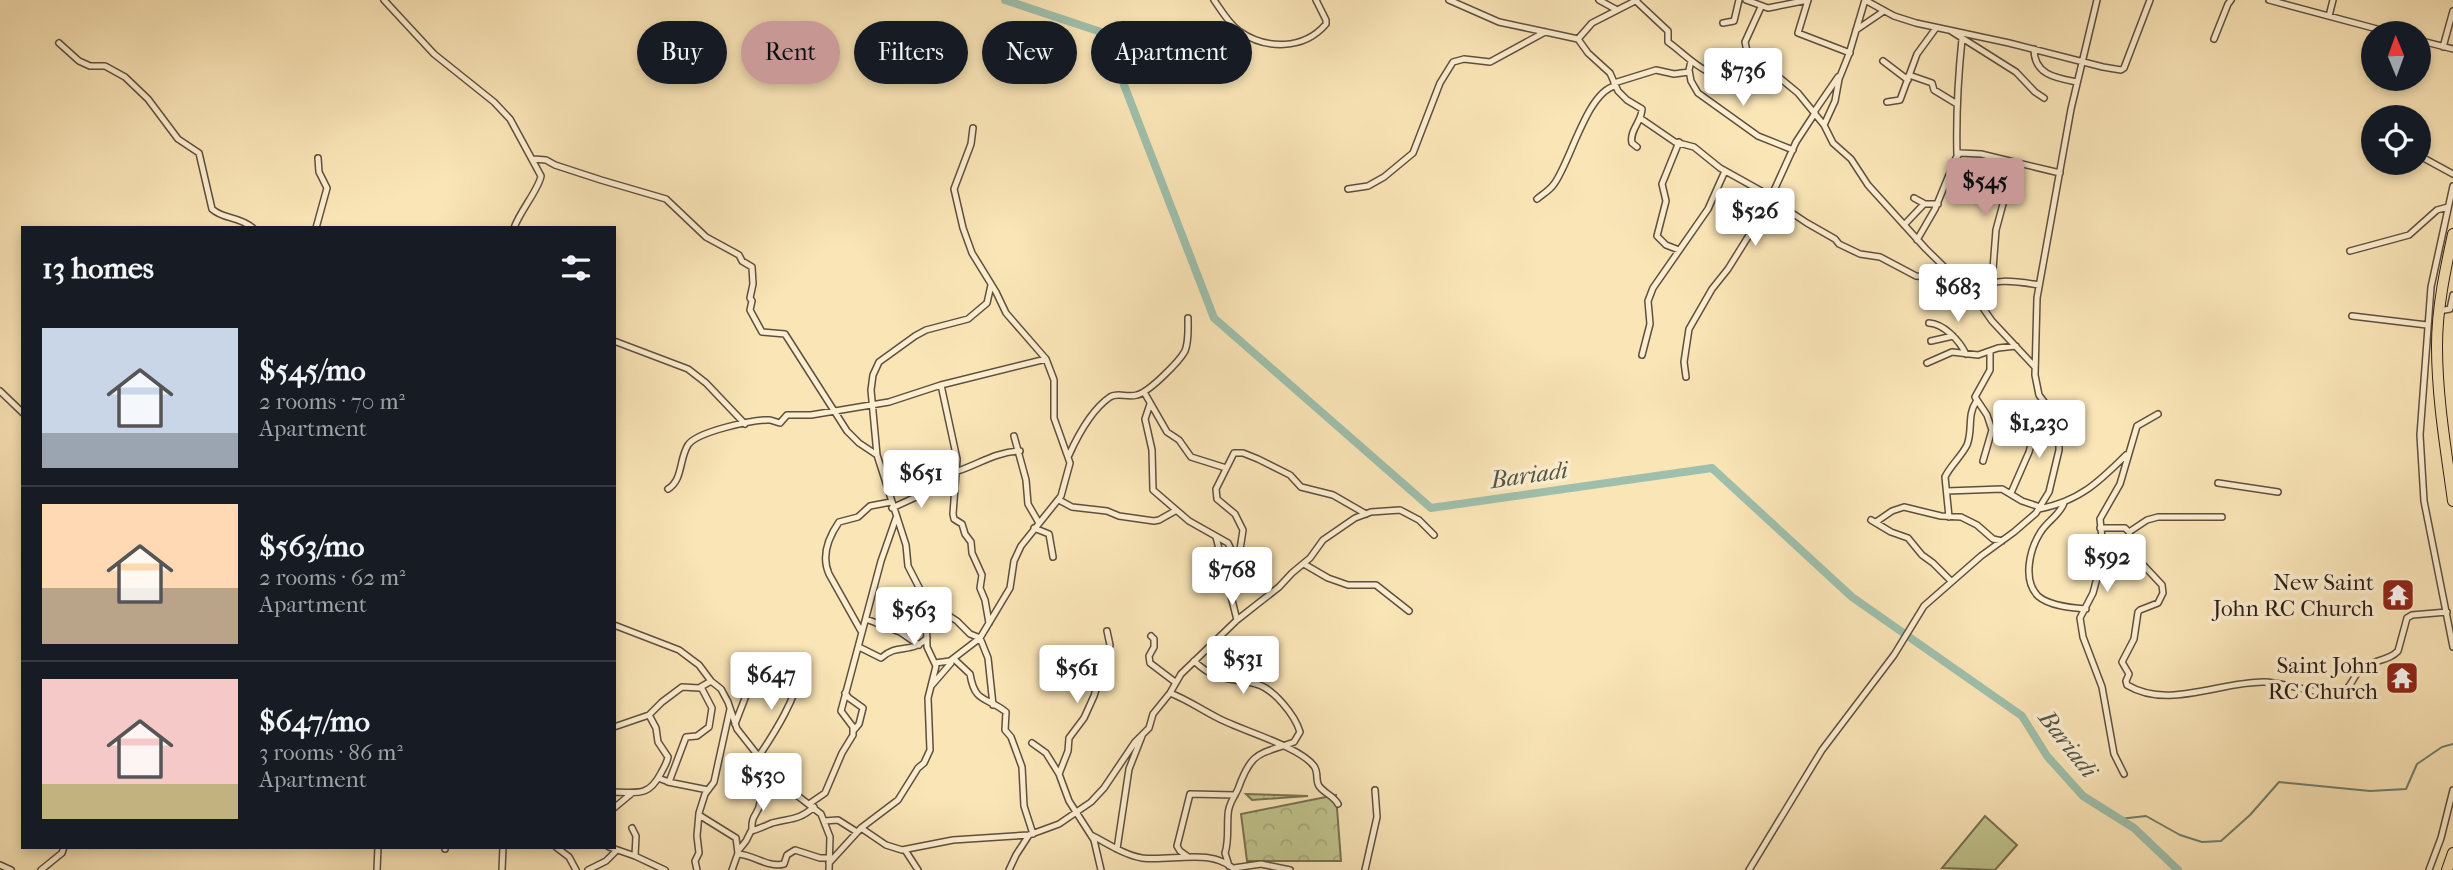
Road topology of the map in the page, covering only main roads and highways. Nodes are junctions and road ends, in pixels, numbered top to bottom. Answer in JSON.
{"nodes":[{"id":1,"x":2453,"y":234,"type":"edge"},
{"id":2,"x":2447,"y":310,"type":"edge"},
{"id":3,"x":2450,"y":461,"type":"edge"},
{"id":4,"x":2453,"y":501,"type":"edge"},
{"id":5,"x":2453,"y":855,"type":"edge"},
{"id":6,"x":2447,"y":870,"type":"edge"}],
"edges":[{"from":1,"to":2,"type":"highway"},
{"from":2,"to":3,"type":"highway"},
{"from":3,"to":4,"type":"highway"},
{"from":5,"to":6,"type":"highway"}]}
